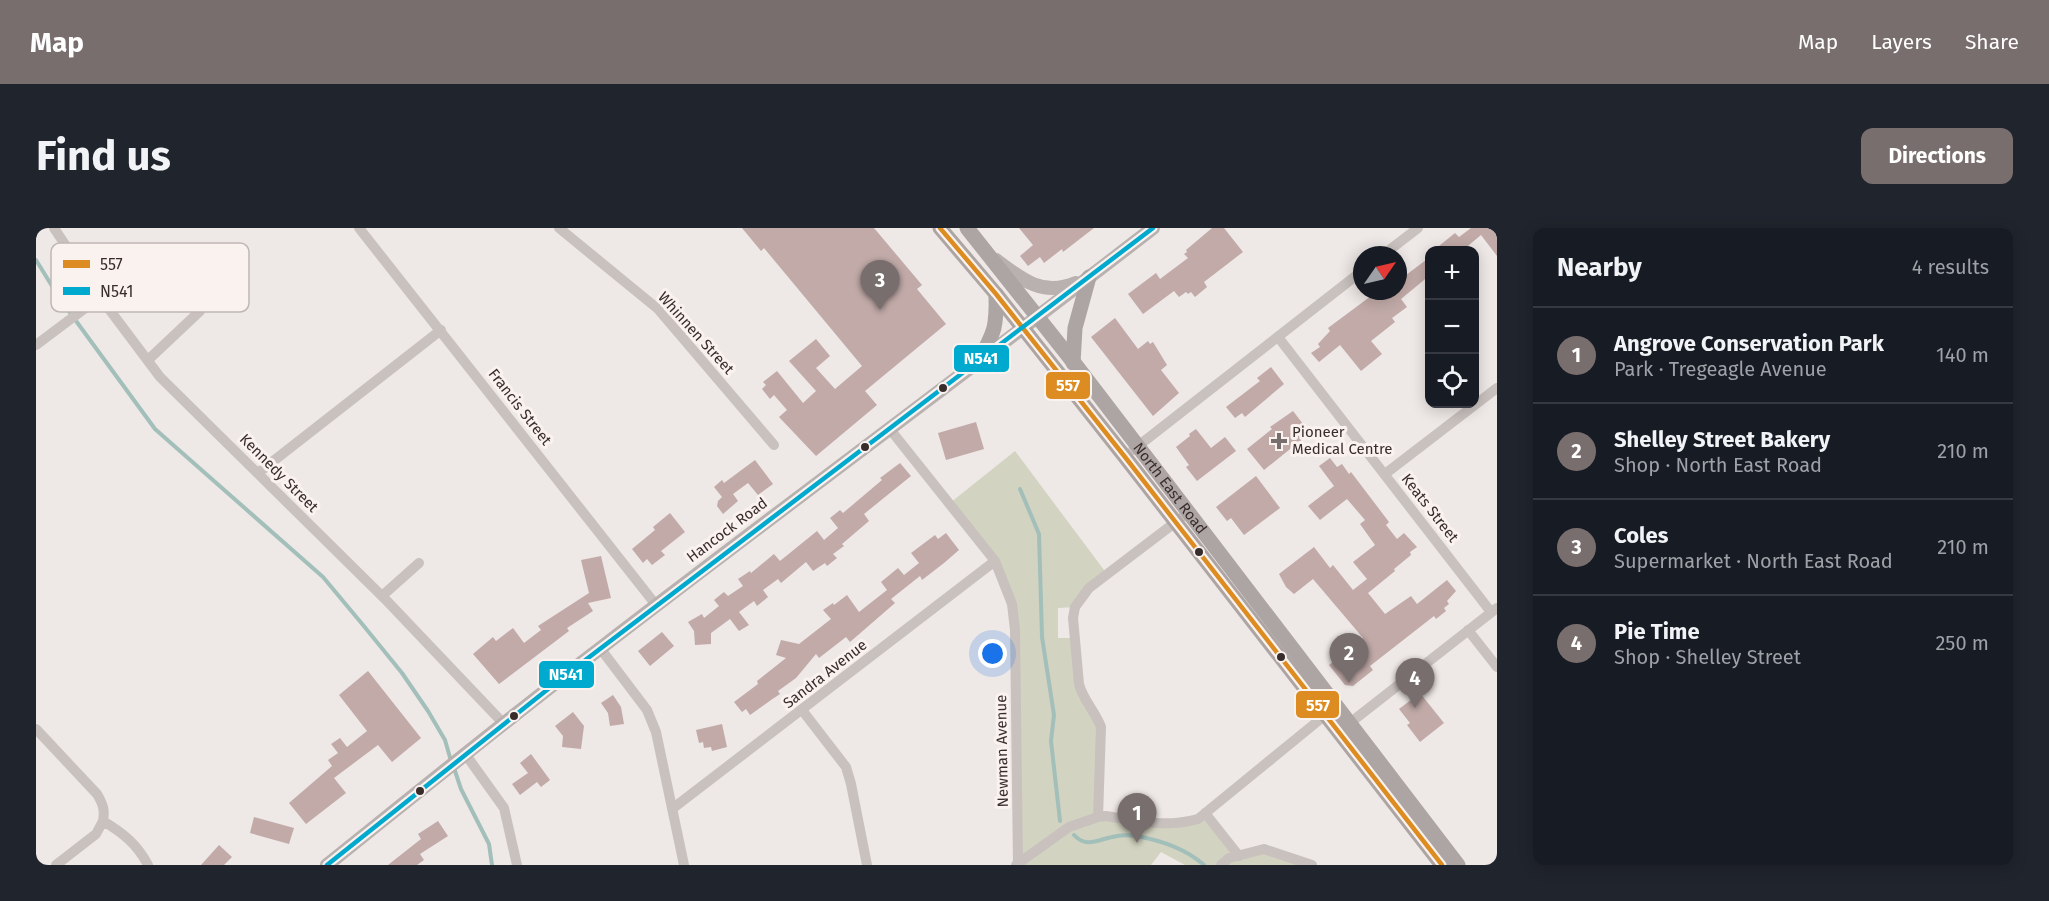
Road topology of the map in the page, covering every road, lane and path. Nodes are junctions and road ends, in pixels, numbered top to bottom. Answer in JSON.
{"nodes":[{"id":1,"x":54,"y":228,"type":"edge"},
{"id":2,"x":359,"y":228,"type":"edge"},
{"id":3,"x":559,"y":228,"type":"edge"},
{"id":4,"x":940,"y":228,"type":"edge"},
{"id":5,"x":967,"y":228,"type":"edge"},
{"id":6,"x":1153,"y":228,"type":"edge"},
{"id":7,"x":1418,"y":228,"type":"edge"},
{"id":8,"x":64,"y":243,"type":"edge"},
{"id":9,"x":1395,"y":246,"type":"edge"},
{"id":10,"x":988,"y":255,"type":"junction"},
{"id":11,"x":1089,"y":278,"type":"junction"},
{"id":12,"x":1353,"y":279,"type":"edge"},
{"id":13,"x":996,"y":294,"type":"junction"},
{"id":14,"x":81,"y":312,"type":"edge"},
{"id":15,"x":111,"y":312,"type":"edge"},
{"id":16,"x":199,"y":312,"type":"edge"},
{"id":17,"x":1037,"y":317,"type":"junction"},
{"id":18,"x":1023,"y":328,"type":"junction"},
{"id":19,"x":441,"y":330,"type":"junction"},
{"id":20,"x":1278,"y":337,"type":"junction"},
{"id":21,"x":36,"y":345,"type":"edge"},
{"id":22,"x":148,"y":360,"type":"junction"},
{"id":23,"x":978,"y":363,"type":"junction"},
{"id":24,"x":1073,"y":363,"type":"junction"},
{"id":25,"x":1497,"y":388,"type":"edge"},
{"id":26,"x":889,"y":428,"type":"junction"},
{"id":27,"x":774,"y":445,"type":"dead end"},
{"id":28,"x":1137,"y":447,"type":"junction"},
{"id":29,"x":1125,"y":457,"type":"junction"},
{"id":30,"x":258,"y":473,"type":"junction"},
{"id":31,"x":1385,"y":474,"type":"junction"},
{"id":32,"x":1182,"y":518,"type":"junction"},
{"id":33,"x":995,"y":561,"type":"junction"},
{"id":34,"x":418,"y":563,"type":"dead end"},
{"id":35,"x":382,"y":596,"type":"junction"},
{"id":36,"x":656,"y":605,"type":"junction"},
{"id":37,"x":1494,"y":610,"type":"edge"},
{"id":38,"x":1468,"y":630,"type":"junction"},
{"id":39,"x":600,"y":648,"type":"junction"},
{"id":40,"x":1497,"y":667,"type":"edge"},
{"id":41,"x":802,"y":710,"type":"junction"},
{"id":42,"x":1331,"y":711,"type":"junction"},
{"id":43,"x":503,"y":723,"type":"junction"},
{"id":44,"x":1343,"y":727,"type":"junction"},
{"id":45,"x":36,"y":729,"type":"edge"},
{"id":46,"x":462,"y":757,"type":"junction"},
{"id":47,"x":672,"y":809,"type":"junction"},
{"id":48,"x":1205,"y":813,"type":"junction"},
{"id":49,"x":1098,"y":817,"type":"junction"},
{"id":50,"x":103,"y":821,"type":"junction"},
{"id":51,"x":1239,"y":856,"type":"junction"},
{"id":52,"x":1017,"y":864,"type":"edge"},
{"id":53,"x":56,"y":865,"type":"edge"},
{"id":54,"x":148,"y":865,"type":"edge"},
{"id":55,"x":327,"y":865,"type":"edge"},
{"id":56,"x":517,"y":865,"type":"edge"},
{"id":57,"x":684,"y":865,"type":"edge"},
{"id":58,"x":867,"y":865,"type":"edge"},
{"id":59,"x":1221,"y":865,"type":"edge"},
{"id":60,"x":1312,"y":865,"type":"edge"},
{"id":61,"x":1442,"y":865,"type":"edge"},
{"id":62,"x":1458,"y":865,"type":"edge"}],
"edges":[{"from":1,"to":8,"type":"street","name":"Kennedy Street"},
{"from":2,"to":19,"type":"street","name":"Francis Street"},
{"from":3,"to":27,"type":"street","name":"Whinnen Street"},
{"from":4,"to":13,"type":"main road","name":"North East Road"},
{"from":5,"to":10,"type":"main road","name":"North East Road"},
{"from":6,"to":11,"type":"main road","name":"Hancock Road"},
{"from":7,"to":9,"type":"street"},
{"from":10,"to":11,"type":"main road"},
{"from":10,"to":17,"type":"main road","name":"North East Road"},
{"from":11,"to":17,"type":"main road","name":"Hancock Road"},
{"from":11,"to":24,"type":"main road"},
{"from":12,"to":20,"type":"street"},
{"from":13,"to":18,"type":"main road","name":"North East Road"},
{"from":13,"to":23,"type":"main road"},
{"from":14,"to":21,"type":"street"},
{"from":15,"to":22,"type":"street","name":"Kennedy Street"},
{"from":16,"to":22,"type":"street"},
{"from":17,"to":18,"type":"main road","name":"Hancock Road"},
{"from":17,"to":24,"type":"main road","name":"North East Road"},
{"from":18,"to":23,"type":"main road","name":"Hancock Road"},
{"from":18,"to":29,"type":"main road","name":"North East Road"},
{"from":19,"to":30,"type":"street"},
{"from":19,"to":36,"type":"street","name":"Francis Street"},
{"from":20,"to":28,"type":"street"},
{"from":20,"to":31,"type":"street","name":"Keats Street"},
{"from":22,"to":30,"type":"street","name":"Kennedy Street"},
{"from":23,"to":26,"type":"main road","name":"Hancock Road"},
{"from":24,"to":28,"type":"main road","name":"North East Road"},
{"from":25,"to":31,"type":"street"},
{"from":26,"to":33,"type":"street","name":"Newman Avenue"},
{"from":26,"to":36,"type":"main road","name":"Hancock Road"},
{"from":28,"to":29,"type":"street"},
{"from":28,"to":32,"type":"main road","name":"North East Road"},
{"from":29,"to":32,"type":"main road","name":"North East Road"},
{"from":30,"to":35,"type":"street","name":"Kennedy Street"},
{"from":31,"to":37,"type":"street","name":"Keats Street"},
{"from":32,"to":42,"type":"main road","name":"North East Road"},
{"from":32,"to":49,"type":"street"},
{"from":33,"to":41,"type":"street","name":"Sandra Avenue"},
{"from":33,"to":52,"type":"street","name":"Newman Avenue"},
{"from":34,"to":35,"type":"street"},
{"from":35,"to":43,"type":"street","name":"Kennedy Street"},
{"from":36,"to":39,"type":"main road","name":"Hancock Road"},
{"from":37,"to":38,"type":"street"},
{"from":38,"to":40,"type":"street"},
{"from":38,"to":44,"type":"street"},
{"from":39,"to":43,"type":"main road","name":"Hancock Road"},
{"from":39,"to":47,"type":"street"},
{"from":41,"to":47,"type":"street","name":"Sandra Avenue"},
{"from":41,"to":58,"type":"street"},
{"from":42,"to":44,"type":"main road","name":"North East Road"},
{"from":42,"to":48,"type":"street"},
{"from":43,"to":46,"type":"main road","name":"Hancock Road"},
{"from":44,"to":61,"type":"main road","name":"North East Road"},
{"from":44,"to":62,"type":"main road","name":"North East Road"},
{"from":45,"to":50,"type":"street"},
{"from":46,"to":55,"type":"main road","name":"Hancock Road"},
{"from":46,"to":56,"type":"street"},
{"from":47,"to":57,"type":"street"},
{"from":48,"to":49,"type":"street"},
{"from":48,"to":51,"type":"street"},
{"from":49,"to":52,"type":"street"},
{"from":50,"to":53,"type":"street"},
{"from":50,"to":54,"type":"street"},
{"from":51,"to":59,"type":"street"},
{"from":51,"to":60,"type":"street"}]}
